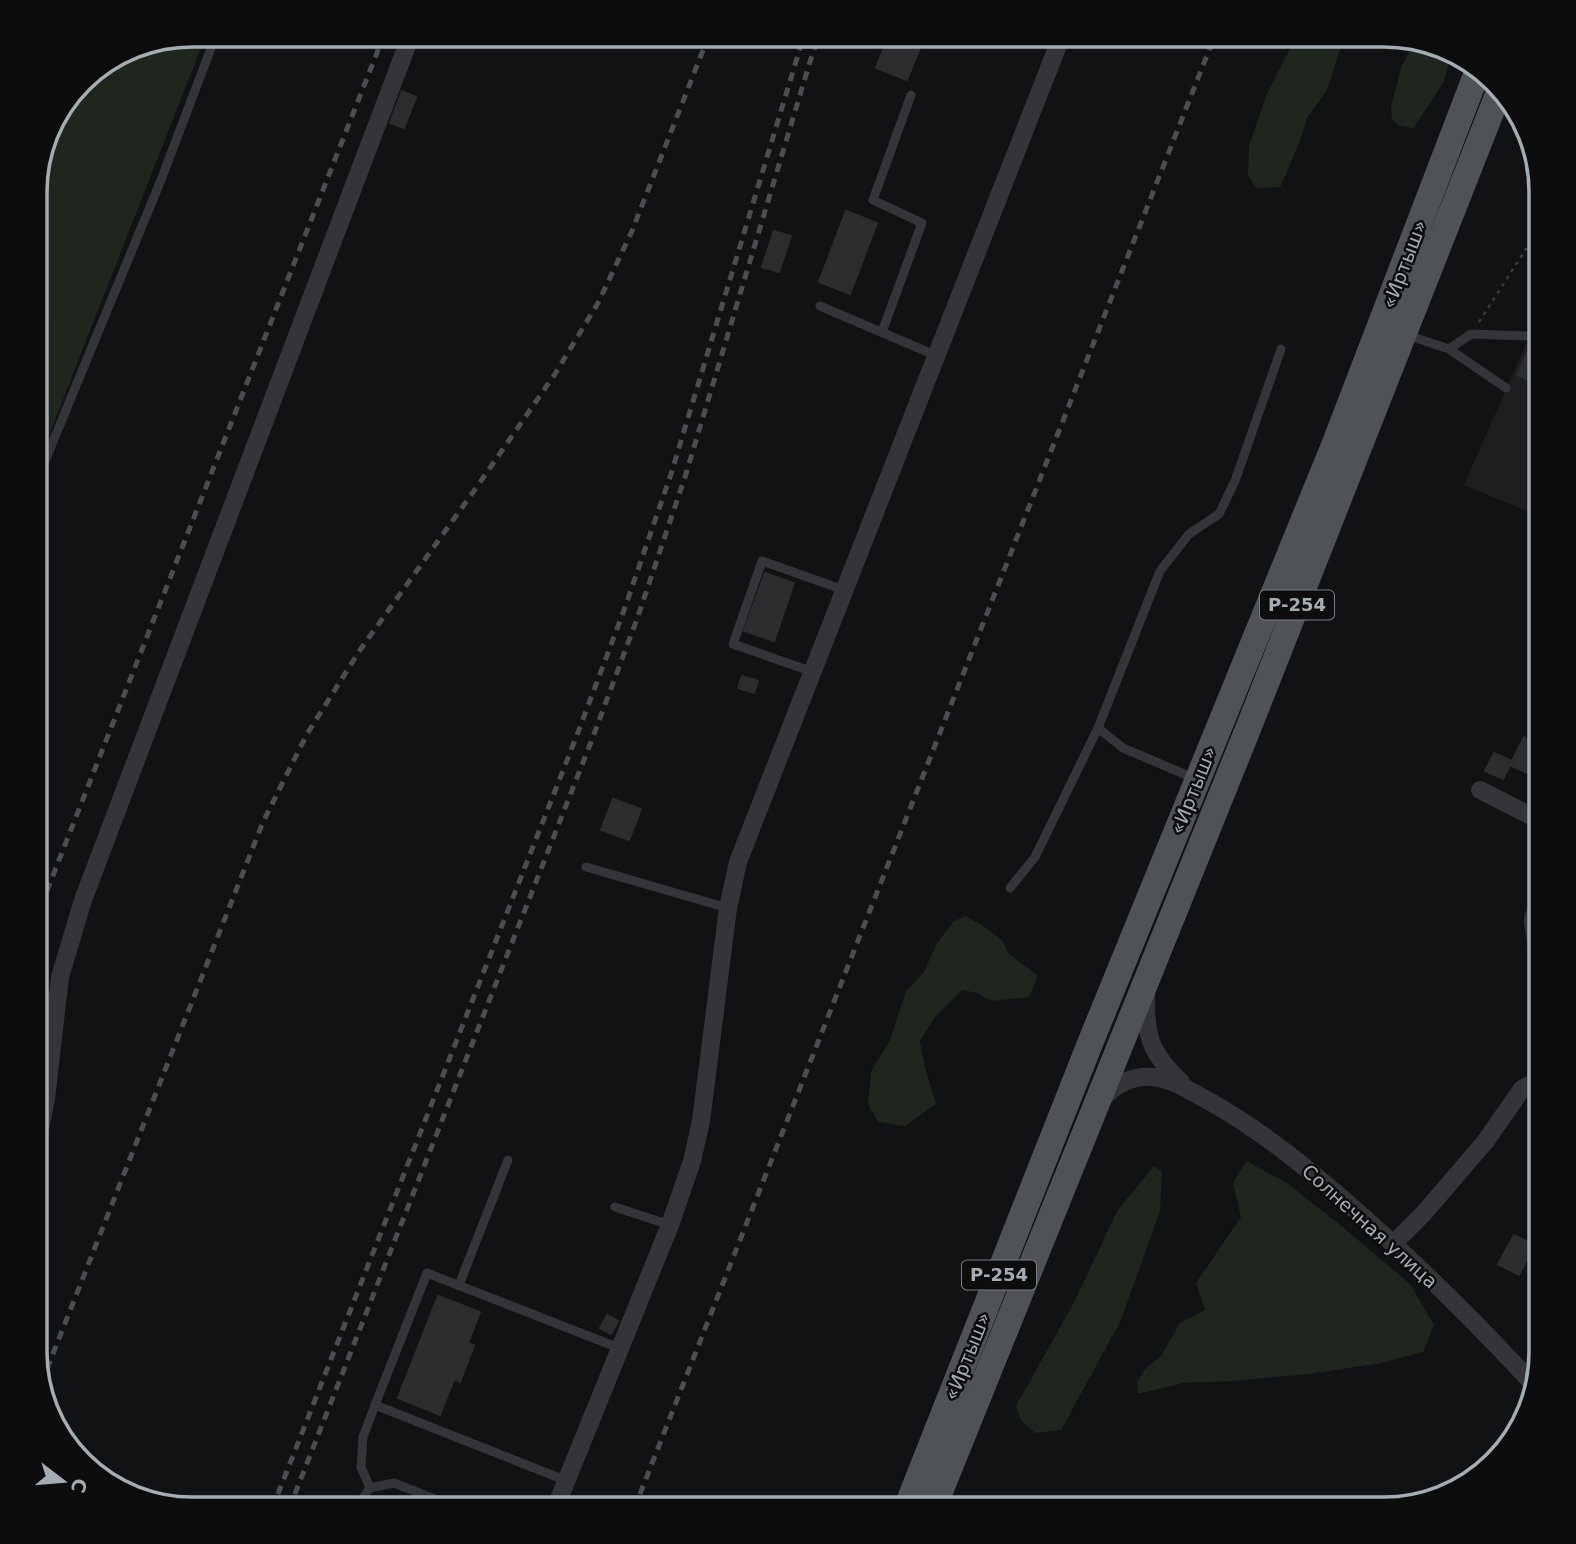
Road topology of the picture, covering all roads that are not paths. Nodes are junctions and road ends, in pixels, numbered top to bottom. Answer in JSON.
{"nodes":[{"id":1,"x":211,"y":48,"type":"edge"},
{"id":2,"x":406,"y":48,"type":"edge"},
{"id":3,"x":1057,"y":48,"type":"edge"},
{"id":4,"x":1474,"y":79,"type":"edge"},
{"id":5,"x":911,"y":95,"type":"dead end"},
{"id":6,"x":1496,"y":101,"type":"edge"},
{"id":7,"x":820,"y":306,"type":"dead end"},
{"id":8,"x":881,"y":332,"type":"junction"},
{"id":9,"x":1404,"y":334,"type":"junction"},
{"id":10,"x":1529,"y":336,"type":"edge"},
{"id":11,"x":1281,"y":349,"type":"dead end"},
{"id":12,"x":1449,"y":349,"type":"junction"},
{"id":13,"x":937,"y":356,"type":"junction"},
{"id":14,"x":1507,"y":388,"type":"dead end"},
{"id":15,"x":48,"y":454,"type":"edge"},
{"id":16,"x":844,"y":590,"type":"junction"},
{"id":17,"x":813,"y":672,"type":"junction"},
{"id":18,"x":1098,"y":728,"type":"junction"},
{"id":19,"x":1197,"y":779,"type":"junction"},
{"id":20,"x":1480,"y":790,"type":"dead end"},
{"id":21,"x":1529,"y":815,"type":"edge"},
{"id":22,"x":586,"y":867,"type":"dead end"},
{"id":23,"x":1010,"y":888,"type":"dead end"},
{"id":24,"x":728,"y":908,"type":"junction"},
{"id":25,"x":1146,"y":979,"type":"junction"},
{"id":26,"x":1529,"y":1085,"type":"edge"},
{"id":27,"x":47,"y":1089,"type":"edge"},
{"id":28,"x":1188,"y":1090,"type":"junction"},
{"id":29,"x":1088,"y":1121,"type":"junction"},
{"id":30,"x":508,"y":1160,"type":"dead end"},
{"id":31,"x":615,"y":1207,"type":"dead end"},
{"id":32,"x":670,"y":1225,"type":"junction"},
{"id":33,"x":1394,"y":1243,"type":"junction"},
{"id":34,"x":458,"y":1285,"type":"junction"},
{"id":35,"x":620,"y":1348,"type":"junction"},
{"id":36,"x":1527,"y":1377,"type":"edge"},
{"id":37,"x":375,"y":1405,"type":"junction"},
{"id":38,"x":567,"y":1481,"type":"junction"},
{"id":39,"x":370,"y":1488,"type":"junction"},
{"id":40,"x":363,"y":1497,"type":"edge"},
{"id":41,"x":430,"y":1497,"type":"edge"},
{"id":42,"x":560,"y":1497,"type":"edge"},
{"id":43,"x":911,"y":1497,"type":"edge"},
{"id":44,"x":938,"y":1497,"type":"edge"}],
"edges":[{"from":1,"to":15,"type":"lane"},
{"from":2,"to":27,"type":"street"},
{"from":3,"to":13,"type":"street"},
{"from":4,"to":19,"type":"main road","name":"«Иртыш»","number":"Р-254"},
{"from":5,"to":8,"type":"lane"},
{"from":6,"to":9,"type":"main road","name":"«Иртыш»","number":"Р-254"},
{"from":7,"to":8,"type":"lane"},
{"from":8,"to":13,"type":"lane"},
{"from":9,"to":12,"type":"lane"},
{"from":9,"to":25,"type":"main road","name":"«Иртыш»","number":"Р-254"},
{"from":10,"to":12,"type":"lane"},
{"from":11,"to":18,"type":"lane"},
{"from":12,"to":14,"type":"lane"},
{"from":13,"to":16,"type":"street"},
{"from":16,"to":17,"type":"street"},
{"from":16,"to":17,"type":"lane"},
{"from":17,"to":24,"type":"street"},
{"from":18,"to":19,"type":"lane"},
{"from":18,"to":23,"type":"lane"},
{"from":19,"to":43,"type":"main road","name":"«Иртыш»","number":"Р-254"},
{"from":20,"to":21,"type":"street"},
{"from":22,"to":24,"type":"lane"},
{"from":24,"to":32,"type":"street"},
{"from":25,"to":28,"type":"street"},
{"from":25,"to":29,"type":"main road","name":"«Иртыш»","number":"Р-254"},
{"from":26,"to":33,"type":"street"},
{"from":28,"to":29,"type":"street"},
{"from":28,"to":33,"type":"street","name":"Солнечная улица"},
{"from":29,"to":44,"type":"main road","name":"«Иртыш»","number":"Р-254"},
{"from":30,"to":34,"type":"lane"},
{"from":31,"to":32,"type":"lane"},
{"from":32,"to":35,"type":"street"},
{"from":33,"to":36,"type":"street","name":"Солнечная улица"},
{"from":34,"to":35,"type":"lane"},
{"from":34,"to":37,"type":"lane"},
{"from":35,"to":38,"type":"street"},
{"from":37,"to":38,"type":"lane"},
{"from":37,"to":39,"type":"lane"},
{"from":38,"to":42,"type":"street"},
{"from":39,"to":40,"type":"lane"},
{"from":39,"to":41,"type":"lane"}]}
